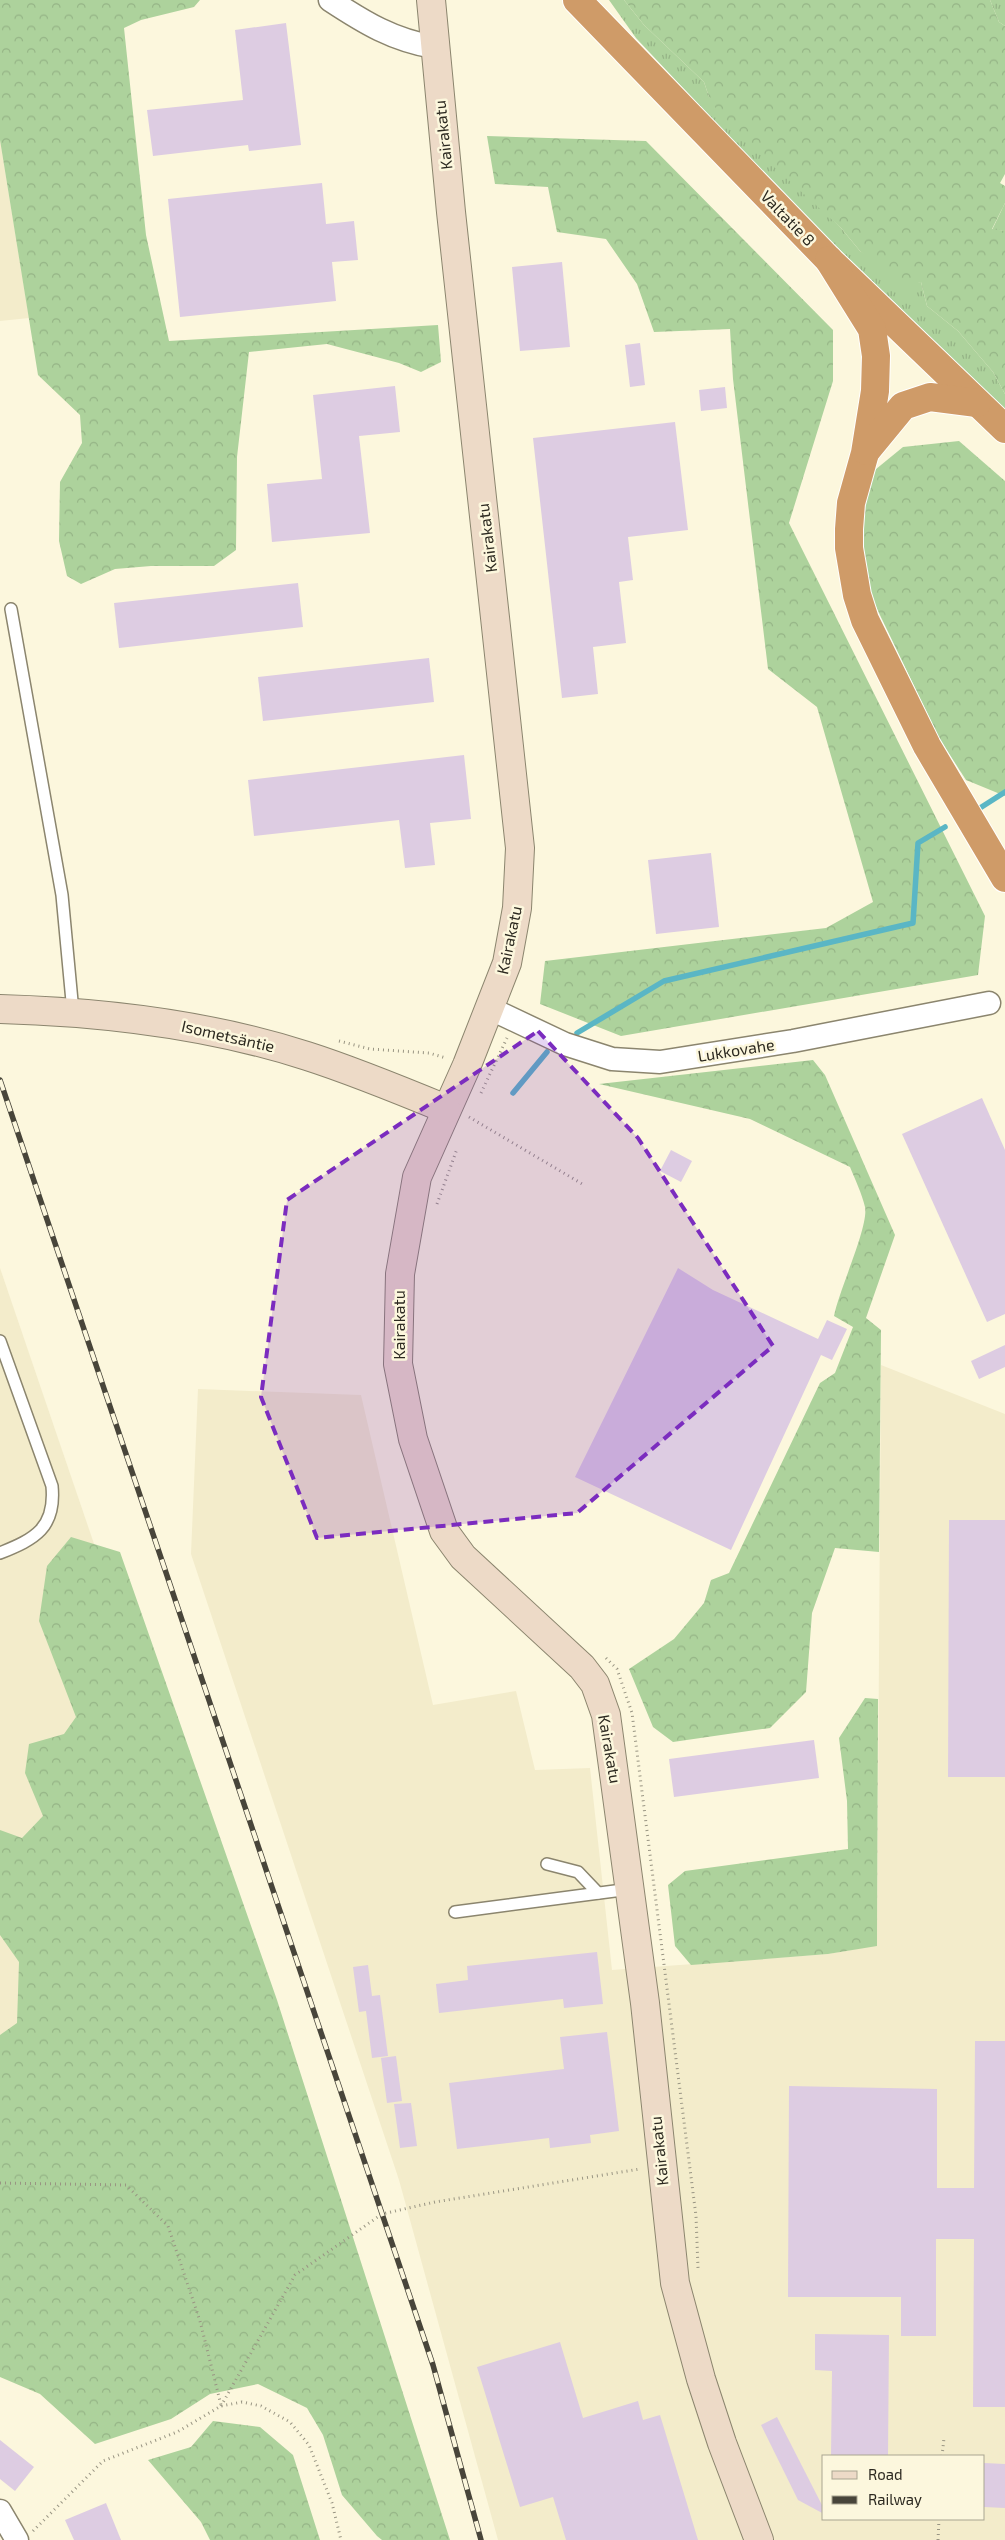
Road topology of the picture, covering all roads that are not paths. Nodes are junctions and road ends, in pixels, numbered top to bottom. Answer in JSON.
{"nodes":[{"id":1,"x":330,"y":0,"type":"edge"},
{"id":2,"x":432,"y":0,"type":"edge"},
{"id":3,"x":578,"y":0,"type":"edge"},
{"id":4,"x":434,"y":47,"type":"junction"},
{"id":5,"x":829,"y":260,"type":"junction"},
{"id":6,"x":977,"y":403,"type":"junction"},
{"id":7,"x":1005,"y":429,"type":"edge"},
{"id":8,"x":865,"y":452,"type":"junction"},
{"id":9,"x":11,"y":609,"type":"dead end"},
{"id":10,"x":982,"y":837,"type":"junction"},
{"id":11,"x":1005,"y":858,"type":"edge"},
{"id":12,"x":1005,"y":878,"type":"edge"},
{"id":13,"x":988,"y":1003,"type":"dead end"},
{"id":14,"x":0,"y":1008,"type":"edge"},
{"id":15,"x":73,"y":1012,"type":"junction"},
{"id":16,"x":503,"y":1014,"type":"junction"},
{"id":17,"x":460,"y":1117,"type":"junction"},
{"id":18,"x":0,"y":1341,"type":"edge"},
{"id":19,"x":0,"y":1553,"type":"edge"},
{"id":20,"x":547,"y":1864,"type":"dead end"},
{"id":21,"x":630,"y":1889,"type":"junction"},
{"id":22,"x":598,"y":1893,"type":"junction"},
{"id":23,"x":455,"y":1912,"type":"dead end"},
{"id":24,"x":0,"y":2511,"type":"edge"},
{"id":25,"x":24,"y":2537,"type":"edge"},
{"id":26,"x":759,"y":2540,"type":"edge"}],
"edges":[{"from":1,"to":4,"type":"street"},
{"from":2,"to":4,"type":"main road","name":"Kairakatu"},
{"from":3,"to":5,"type":"highway","name":"Valtatie 8"},
{"from":4,"to":16,"type":"main road","name":"Kairakatu"},
{"from":5,"to":6,"type":"highway","name":"Valtatie 8"},
{"from":5,"to":8,"type":"highway"},
{"from":6,"to":7,"type":"highway","name":"Valtatie 8"},
{"from":6,"to":8,"type":"highway"},
{"from":8,"to":10,"type":"highway"},
{"from":9,"to":15,"type":"lane"},
{"from":10,"to":11,"type":"highway"},
{"from":10,"to":12,"type":"highway"},
{"from":13,"to":16,"type":"street","name":"Lukkovahe"},
{"from":14,"to":15,"type":"main road","name":"Isometsäntie"},
{"from":15,"to":17,"type":"main road","name":"Isometsäntie"},
{"from":16,"to":17,"type":"main road","name":"Kairakatu"},
{"from":17,"to":21,"type":"main road","name":"Kairakatu"},
{"from":18,"to":19,"type":"lane"},
{"from":20,"to":22,"type":"lane"},
{"from":21,"to":22,"type":"lane"},
{"from":21,"to":26,"type":"main road","name":"Kairakatu"},
{"from":22,"to":23,"type":"lane"},
{"from":24,"to":25,"type":"street"}]}
